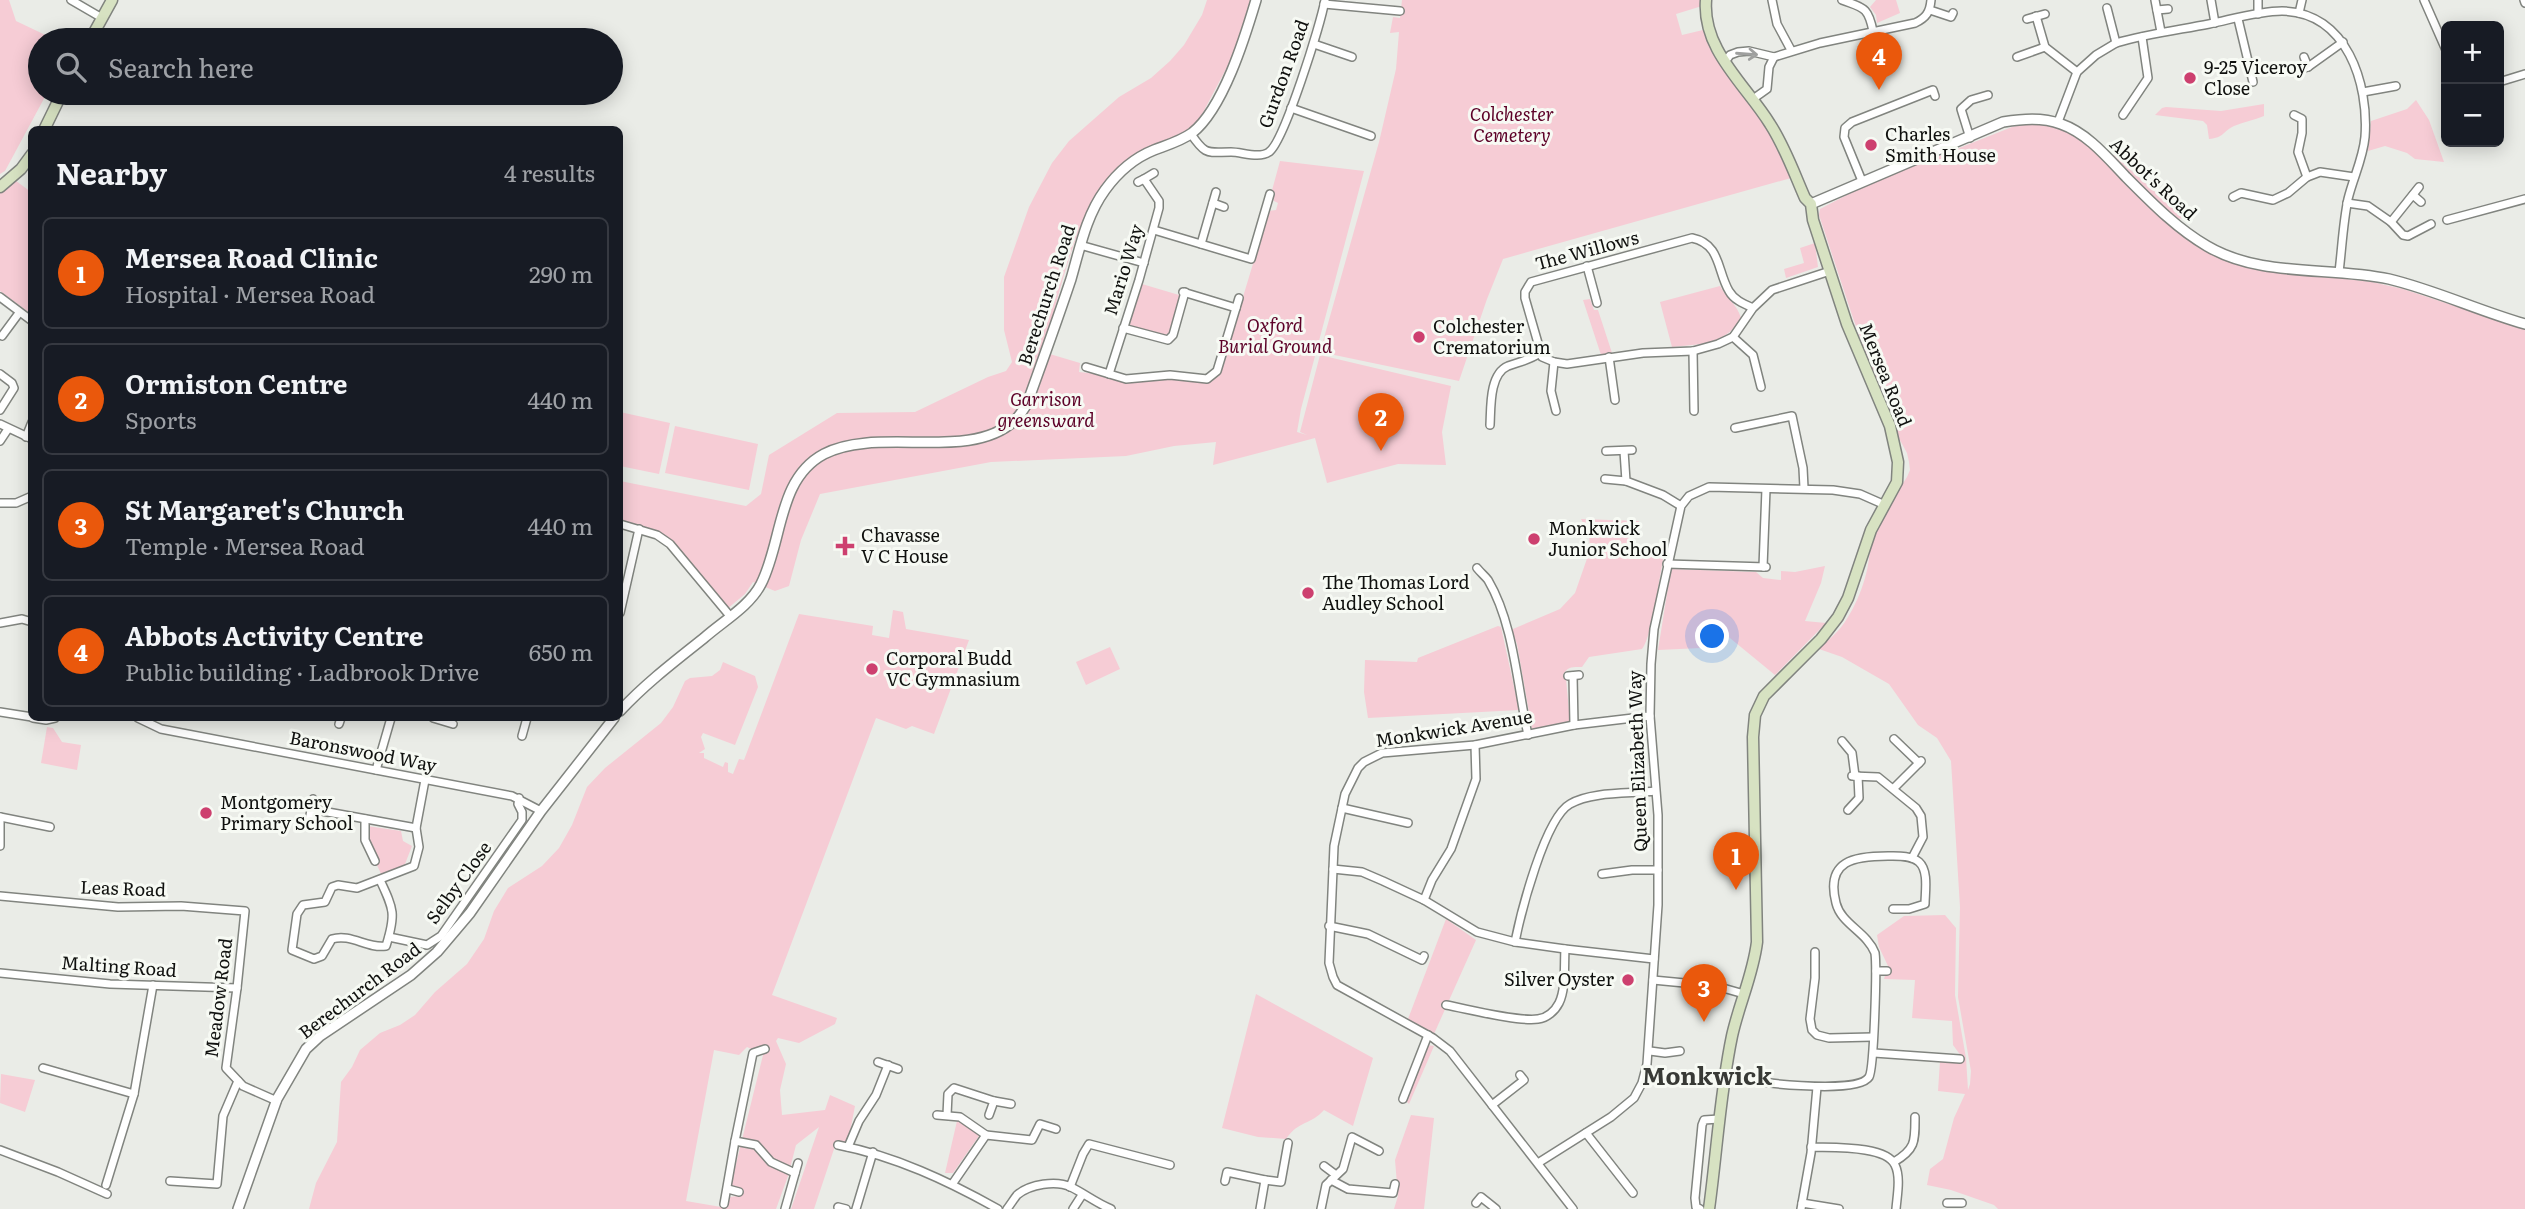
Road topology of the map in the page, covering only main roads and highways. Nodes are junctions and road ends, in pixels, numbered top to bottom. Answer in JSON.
{"nodes":[{"id":1,"x":112,"y":0,"type":"edge"},
{"id":2,"x":1706,"y":0,"type":"edge"},
{"id":3,"x":97,"y":28,"type":"edge"},
{"id":4,"x":56,"y":105,"type":"edge"},
{"id":5,"x":46,"y":126,"type":"edge"},
{"id":6,"x":28,"y":159,"type":"edge"},
{"id":7,"x":0,"y":187,"type":"edge"},
{"id":8,"x":1709,"y":1209,"type":"edge"}],
"edges":[{"from":1,"to":3,"type":"main road"},
{"from":2,"to":8,"type":"main road","name":"Mersea Road"},
{"from":4,"to":5,"type":"main road"},
{"from":6,"to":7,"type":"main road"}]}
